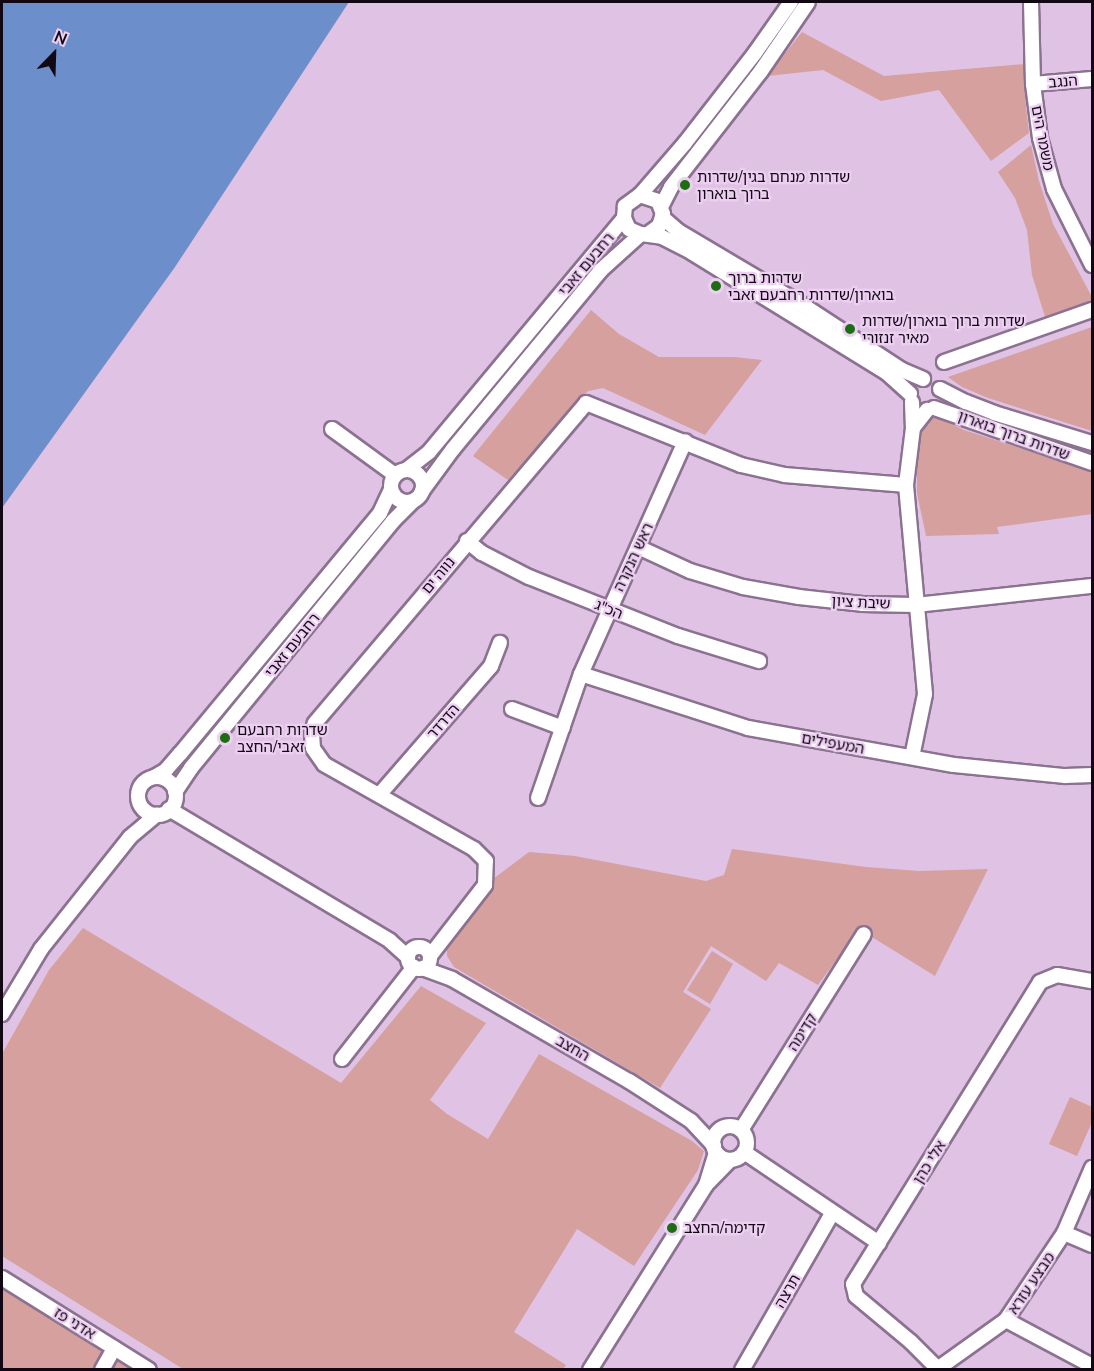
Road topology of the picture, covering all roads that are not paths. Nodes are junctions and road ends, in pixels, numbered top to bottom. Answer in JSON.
{"nodes":[{"id":1,"x":791,"y":2,"type":"edge"},
{"id":2,"x":808,"y":2,"type":"edge"},
{"id":3,"x":1031,"y":2,"type":"edge"},
{"id":4,"x":1092,"y":79,"type":"edge"},
{"id":5,"x":1034,"y":84,"type":"junction"},
{"id":6,"x":640,"y":195,"type":"junction"},
{"id":7,"x":662,"y":212,"type":"junction"},
{"id":8,"x":624,"y":218,"type":"junction"},
{"id":9,"x":644,"y":234,"type":"junction"},
{"id":10,"x":1092,"y":265,"type":"edge"},
{"id":11,"x":1092,"y":310,"type":"edge"},
{"id":12,"x":944,"y":362,"type":"dead end"},
{"id":13,"x":923,"y":379,"type":"junction"},
{"id":14,"x":940,"y":389,"type":"junction"},
{"id":15,"x":911,"y":398,"type":"junction"},
{"id":16,"x":931,"y":409,"type":"junction"},
{"id":17,"x":913,"y":428,"type":"junction"},
{"id":18,"x":332,"y":429,"type":"dead end"},
{"id":19,"x":685,"y":441,"type":"junction"},
{"id":20,"x":1092,"y":443,"type":"edge"},
{"id":21,"x":1092,"y":462,"type":"edge"},
{"id":22,"x":401,"y":472,"type":"junction"},
{"id":23,"x":906,"y":485,"type":"junction"},
{"id":24,"x":391,"y":489,"type":"junction"},
{"id":25,"x":418,"y":496,"type":"junction"},
{"id":26,"x":467,"y":541,"type":"junction"},
{"id":27,"x":638,"y":547,"type":"junction"},
{"id":28,"x":1092,"y":586,"type":"edge"},
{"id":29,"x":916,"y":605,"type":"junction"},
{"id":30,"x":609,"y":609,"type":"junction"},
{"id":31,"x":500,"y":643,"type":"dead end"},
{"id":32,"x":759,"y":661,"type":"dead end"},
{"id":33,"x":581,"y":674,"type":"junction"},
{"id":34,"x":512,"y":709,"type":"dead end"},
{"id":35,"x":564,"y":728,"type":"junction"},
{"id":36,"x":912,"y":757,"type":"junction"},
{"id":37,"x":1092,"y":775,"type":"edge"},
{"id":38,"x":154,"y":777,"type":"junction"},
{"id":39,"x":175,"y":792,"type":"junction"},
{"id":40,"x":379,"y":795,"type":"junction"},
{"id":41,"x":538,"y":798,"type":"dead end"},
{"id":42,"x":138,"y":799,"type":"junction"},
{"id":43,"x":163,"y":812,"type":"junction"},
{"id":44,"x":130,"y":837,"type":"junction"},
{"id":45,"x":864,"y":934,"type":"dead end"},
{"id":46,"x":420,"y":958,"type":"junction"},
{"id":47,"x":1092,"y":981,"type":"edge"},
{"id":48,"x":2,"y":1014,"type":"edge"},
{"id":49,"x":342,"y":1059,"type":"dead end"},
{"id":50,"x":691,"y":1121,"type":"junction"},
{"id":51,"x":722,"y":1128,"type":"junction"},
{"id":52,"x":741,"y":1130,"type":"junction"},
{"id":53,"x":715,"y":1149,"type":"junction"},
{"id":54,"x":744,"y":1152,"type":"junction"},
{"id":55,"x":730,"y":1160,"type":"junction"},
{"id":56,"x":1092,"y":1168,"type":"edge"},
{"id":57,"x":706,"y":1185,"type":"junction"},
{"id":58,"x":1090,"y":1186,"type":"edge"},
{"id":59,"x":833,"y":1212,"type":"junction"},
{"id":60,"x":1064,"y":1233,"type":"junction"},
{"id":61,"x":879,"y":1244,"type":"junction"},
{"id":62,"x":1092,"y":1245,"type":"edge"},
{"id":63,"x":2,"y":1278,"type":"edge"},
{"id":64,"x":1006,"y":1320,"type":"junction"},
{"id":65,"x":114,"y":1348,"type":"junction"},
{"id":66,"x":1092,"y":1366,"type":"edge"},
{"id":67,"x":937,"y":1369,"type":"edge"},
{"id":68,"x":102,"y":1370,"type":"edge"},
{"id":69,"x":149,"y":1370,"type":"edge"},
{"id":70,"x":590,"y":1370,"type":"edge"},
{"id":71,"x":742,"y":1370,"type":"edge"}],
"edges":[{"from":1,"to":6,"type":"street"},
{"from":2,"to":7,"type":"street"},
{"from":3,"to":5,"type":"street","name":"משמר הים"},
{"from":4,"to":5,"type":"street","name":"הנגב"},
{"from":5,"to":10,"type":"street","name":"משמר הים"},
{"from":6,"to":7,"type":"street"},
{"from":6,"to":8,"type":"street"},
{"from":7,"to":9,"type":"street"},
{"from":7,"to":13,"type":"street"},
{"from":8,"to":9,"type":"street"},
{"from":8,"to":22,"type":"street","name":"רחבעם זאבי"},
{"from":9,"to":15,"type":"street"},
{"from":9,"to":25,"type":"street","name":"רחבעם זאבי"},
{"from":11,"to":12,"type":"street"},
{"from":13,"to":14,"type":"street"},
{"from":13,"to":15,"type":"street"},
{"from":14,"to":16,"type":"street"},
{"from":14,"to":20,"type":"street","name":"שדרות ברוך בוארון"},
{"from":15,"to":16,"type":"street"},
{"from":15,"to":17,"type":"street"},
{"from":16,"to":17,"type":"street"},
{"from":16,"to":21,"type":"street","name":"שדרות ברוך בוארון"},
{"from":17,"to":23,"type":"street"},
{"from":18,"to":22,"type":"street"},
{"from":19,"to":23,"type":"street"},
{"from":19,"to":26,"type":"street","name":"נווה ים"},
{"from":19,"to":27,"type":"street","name":"ראש הנקרה"},
{"from":22,"to":24,"type":"street","name":"רחבעם זאבי"},
{"from":22,"to":25,"type":"street"},
{"from":23,"to":29,"type":"street"},
{"from":24,"to":25,"type":"street"},
{"from":24,"to":38,"type":"street","name":"רחבעם זאבי"},
{"from":25,"to":39,"type":"street","name":"רחבעם זאבי"},
{"from":26,"to":30,"type":"street","name":"הכ\"ג"},
{"from":26,"to":40,"type":"street","name":"נווה ים"},
{"from":27,"to":29,"type":"street","name":"שיבת ציון"},
{"from":27,"to":30,"type":"street","name":"ראש הנקרה"},
{"from":28,"to":29,"type":"street","name":"שיבת ציון"},
{"from":29,"to":36,"type":"street"},
{"from":30,"to":32,"type":"street","name":"הכ\"ג"},
{"from":30,"to":33,"type":"street","name":"ראש הנקרה"},
{"from":31,"to":40,"type":"street","name":"הדרדר"},
{"from":33,"to":35,"type":"street","name":"ראש הנקרה"},
{"from":33,"to":36,"type":"street","name":"המעפילים"},
{"from":34,"to":35,"type":"street"},
{"from":35,"to":41,"type":"street","name":"ראש הנקרה"},
{"from":36,"to":37,"type":"street","name":"המעפילים"},
{"from":38,"to":39,"type":"street"},
{"from":38,"to":42,"type":"street"},
{"from":39,"to":43,"type":"street"},
{"from":40,"to":46,"type":"street"},
{"from":42,"to":43,"type":"street"},
{"from":42,"to":44,"type":"street"},
{"from":43,"to":44,"type":"street"},
{"from":43,"to":46,"type":"street","name":"החצב"},
{"from":44,"to":48,"type":"street"},
{"from":45,"to":52,"type":"street","name":"קדימה"},
{"from":46,"to":49,"type":"street"},
{"from":46,"to":50,"type":"street","name":"החצב"},
{"from":47,"to":61,"type":"street","name":"אלי כהן"},
{"from":50,"to":51,"type":"street","name":"החצב"},
{"from":50,"to":53,"type":"street","name":"החצב"},
{"from":51,"to":52,"type":"street"},
{"from":51,"to":53,"type":"street"},
{"from":52,"to":54,"type":"street"},
{"from":53,"to":55,"type":"street"},
{"from":53,"to":57,"type":"street"},
{"from":54,"to":55,"type":"street"},
{"from":54,"to":59,"type":"street"},
{"from":55,"to":57,"type":"street"},
{"from":56,"to":58,"type":"street","name":"מבצע עזרא"},
{"from":57,"to":70,"type":"street"},
{"from":58,"to":60,"type":"street","name":"מבצע עזרא"},
{"from":59,"to":61,"type":"street"},
{"from":59,"to":71,"type":"street","name":"תרצה"},
{"from":60,"to":62,"type":"street"},
{"from":60,"to":64,"type":"street","name":"מבצע עזרא"},
{"from":61,"to":67,"type":"street","name":"אלי כהן"},
{"from":63,"to":65,"type":"street","name":"אדני פז"},
{"from":64,"to":66,"type":"street"},
{"from":64,"to":67,"type":"street","name":"מבצע עזרא"},
{"from":65,"to":68,"type":"street"},
{"from":65,"to":69,"type":"street","name":"אדני פז"}]}
